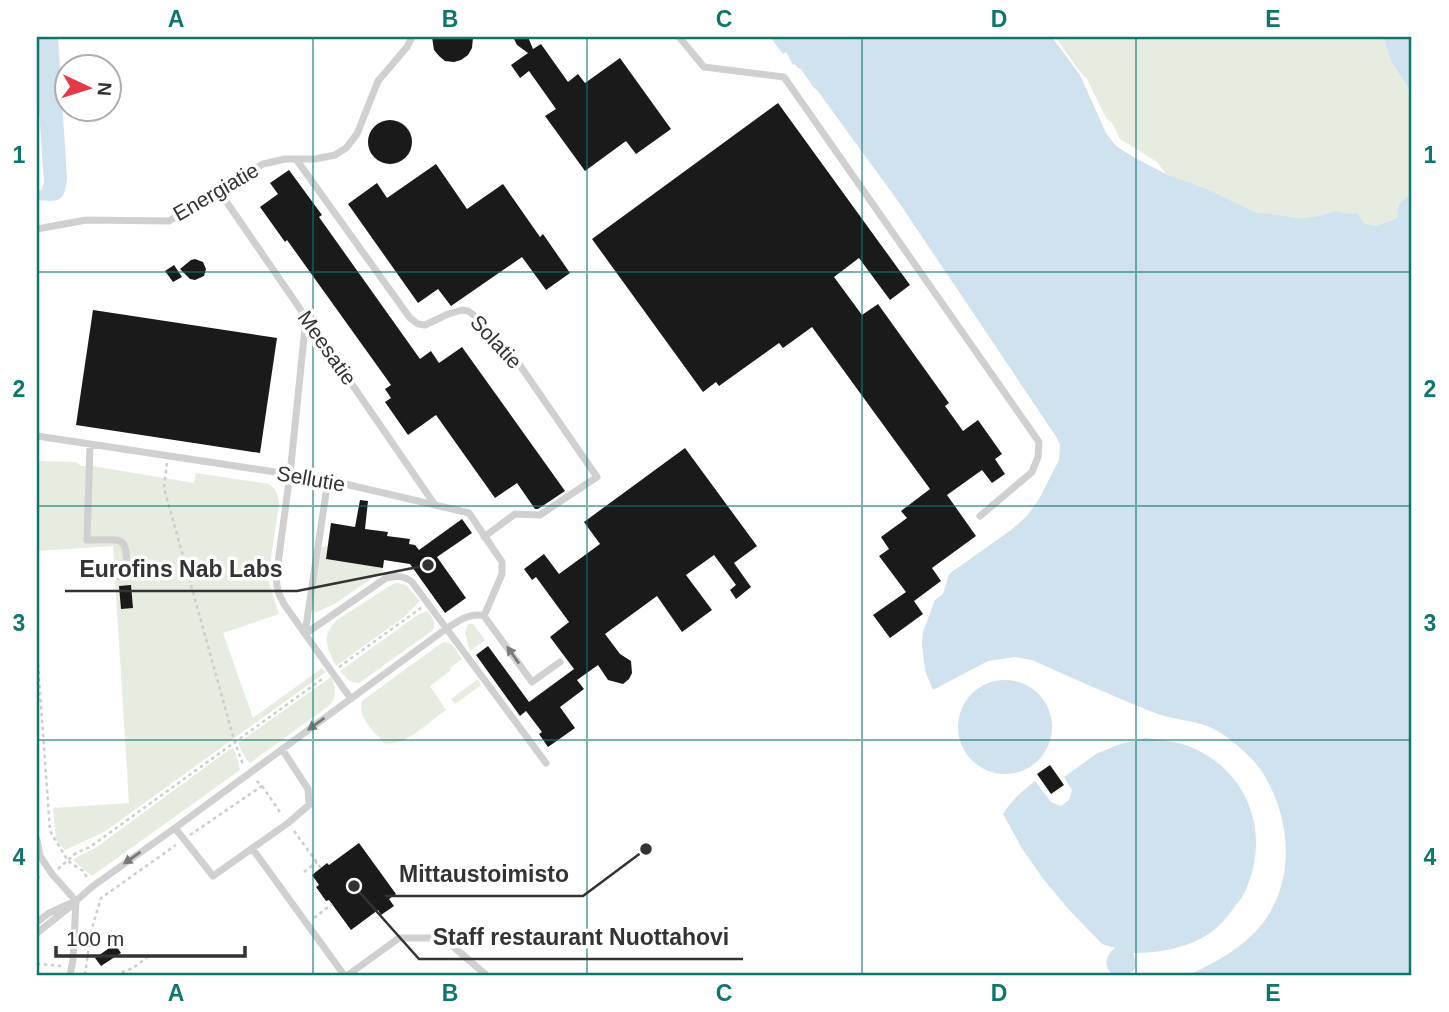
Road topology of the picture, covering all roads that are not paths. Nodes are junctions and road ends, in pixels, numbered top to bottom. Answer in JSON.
{"nodes":[{"id":1,"x":412,"y":37,"type":"edge"},
{"id":2,"x":679,"y":37,"type":"edge"},
{"id":3,"x":296,"y":159,"type":"junction"},
{"id":4,"x":219,"y":191,"type":"junction"},
{"id":5,"x":37,"y":229,"type":"edge"},
{"id":6,"x":306,"y":318,"type":"junction"},
{"id":7,"x":37,"y":436,"type":"edge"},
{"id":8,"x":90,"y":445,"type":"junction"},
{"id":9,"x":290,"y":474,"type":"junction"},
{"id":10,"x":328,"y":480,"type":"junction"},
{"id":11,"x":436,"y":506,"type":"junction"},
{"id":12,"x":981,"y":516,"type":"dead end"},
{"id":13,"x":484,"y":537,"type":"junction"},
{"id":14,"x":119,"y":576,"type":"dead end"},
{"id":15,"x":484,"y":616,"type":"junction"},
{"id":16,"x":447,"y":628,"type":"junction"},
{"id":17,"x":305,"y":634,"type":"junction"},
{"id":18,"x":559,"y":662,"type":"dead end"},
{"id":19,"x":351,"y":699,"type":"junction"},
{"id":20,"x":282,"y":749,"type":"junction"},
{"id":21,"x":546,"y":763,"type":"dead end"},
{"id":22,"x":175,"y":828,"type":"junction"},
{"id":23,"x":37,"y":840,"type":"edge"},
{"id":24,"x":252,"y":848,"type":"junction"},
{"id":25,"x":76,"y":901,"type":"junction"},
{"id":26,"x":37,"y":922,"type":"edge"},
{"id":27,"x":37,"y":933,"type":"edge"},
{"id":28,"x":70,"y":975,"type":"edge"},
{"id":29,"x":346,"y":975,"type":"edge"},
{"id":30,"x":486,"y":975,"type":"edge"}],
"edges":[{"from":1,"to":3,"type":"lane","name":"Energiatie"},
{"from":2,"to":12,"type":"lane"},
{"from":3,"to":4,"type":"lane","name":"Energiatie"},
{"from":3,"to":13,"type":"lane","name":"Solatie"},
{"from":4,"to":5,"type":"lane","name":"Energiatie"},
{"from":4,"to":6,"type":"lane","name":"Meesatie"},
{"from":6,"to":9,"type":"lane"},
{"from":6,"to":11,"type":"lane","name":"Meesatie"},
{"from":7,"to":8,"type":"lane","name":"Sellutie"},
{"from":8,"to":9,"type":"lane","name":"Sellutie"},
{"from":8,"to":14,"type":"lane"},
{"from":9,"to":10,"type":"lane","name":"Sellutie"},
{"from":9,"to":17,"type":"lane"},
{"from":10,"to":11,"type":"lane","name":"Sellutie"},
{"from":10,"to":17,"type":"lane"},
{"from":11,"to":13,"type":"lane","name":"Sellutie"},
{"from":13,"to":15,"type":"lane","name":"Sellutie"},
{"from":15,"to":16,"type":"lane"},
{"from":18,"to":15,"type":"lane","one_way":true},
{"from":16,"to":17,"type":"lane"},
{"from":16,"to":19,"type":"lane"},
{"from":16,"to":21,"type":"lane"},
{"from":17,"to":19,"type":"lane"},
{"from":19,"to":20,"type":"lane","one_way":true},
{"from":20,"to":22,"type":"lane"},
{"from":20,"to":24,"type":"lane"},
{"from":22,"to":24,"type":"lane"},
{"from":22,"to":25,"type":"lane","one_way":true},
{"from":23,"to":25,"type":"lane"},
{"from":24,"to":29,"type":"lane"},
{"from":25,"to":26,"type":"lane"},
{"from":25,"to":27,"type":"lane"},
{"from":25,"to":28,"type":"lane"},
{"from":29,"to":30,"type":"lane"}]}
